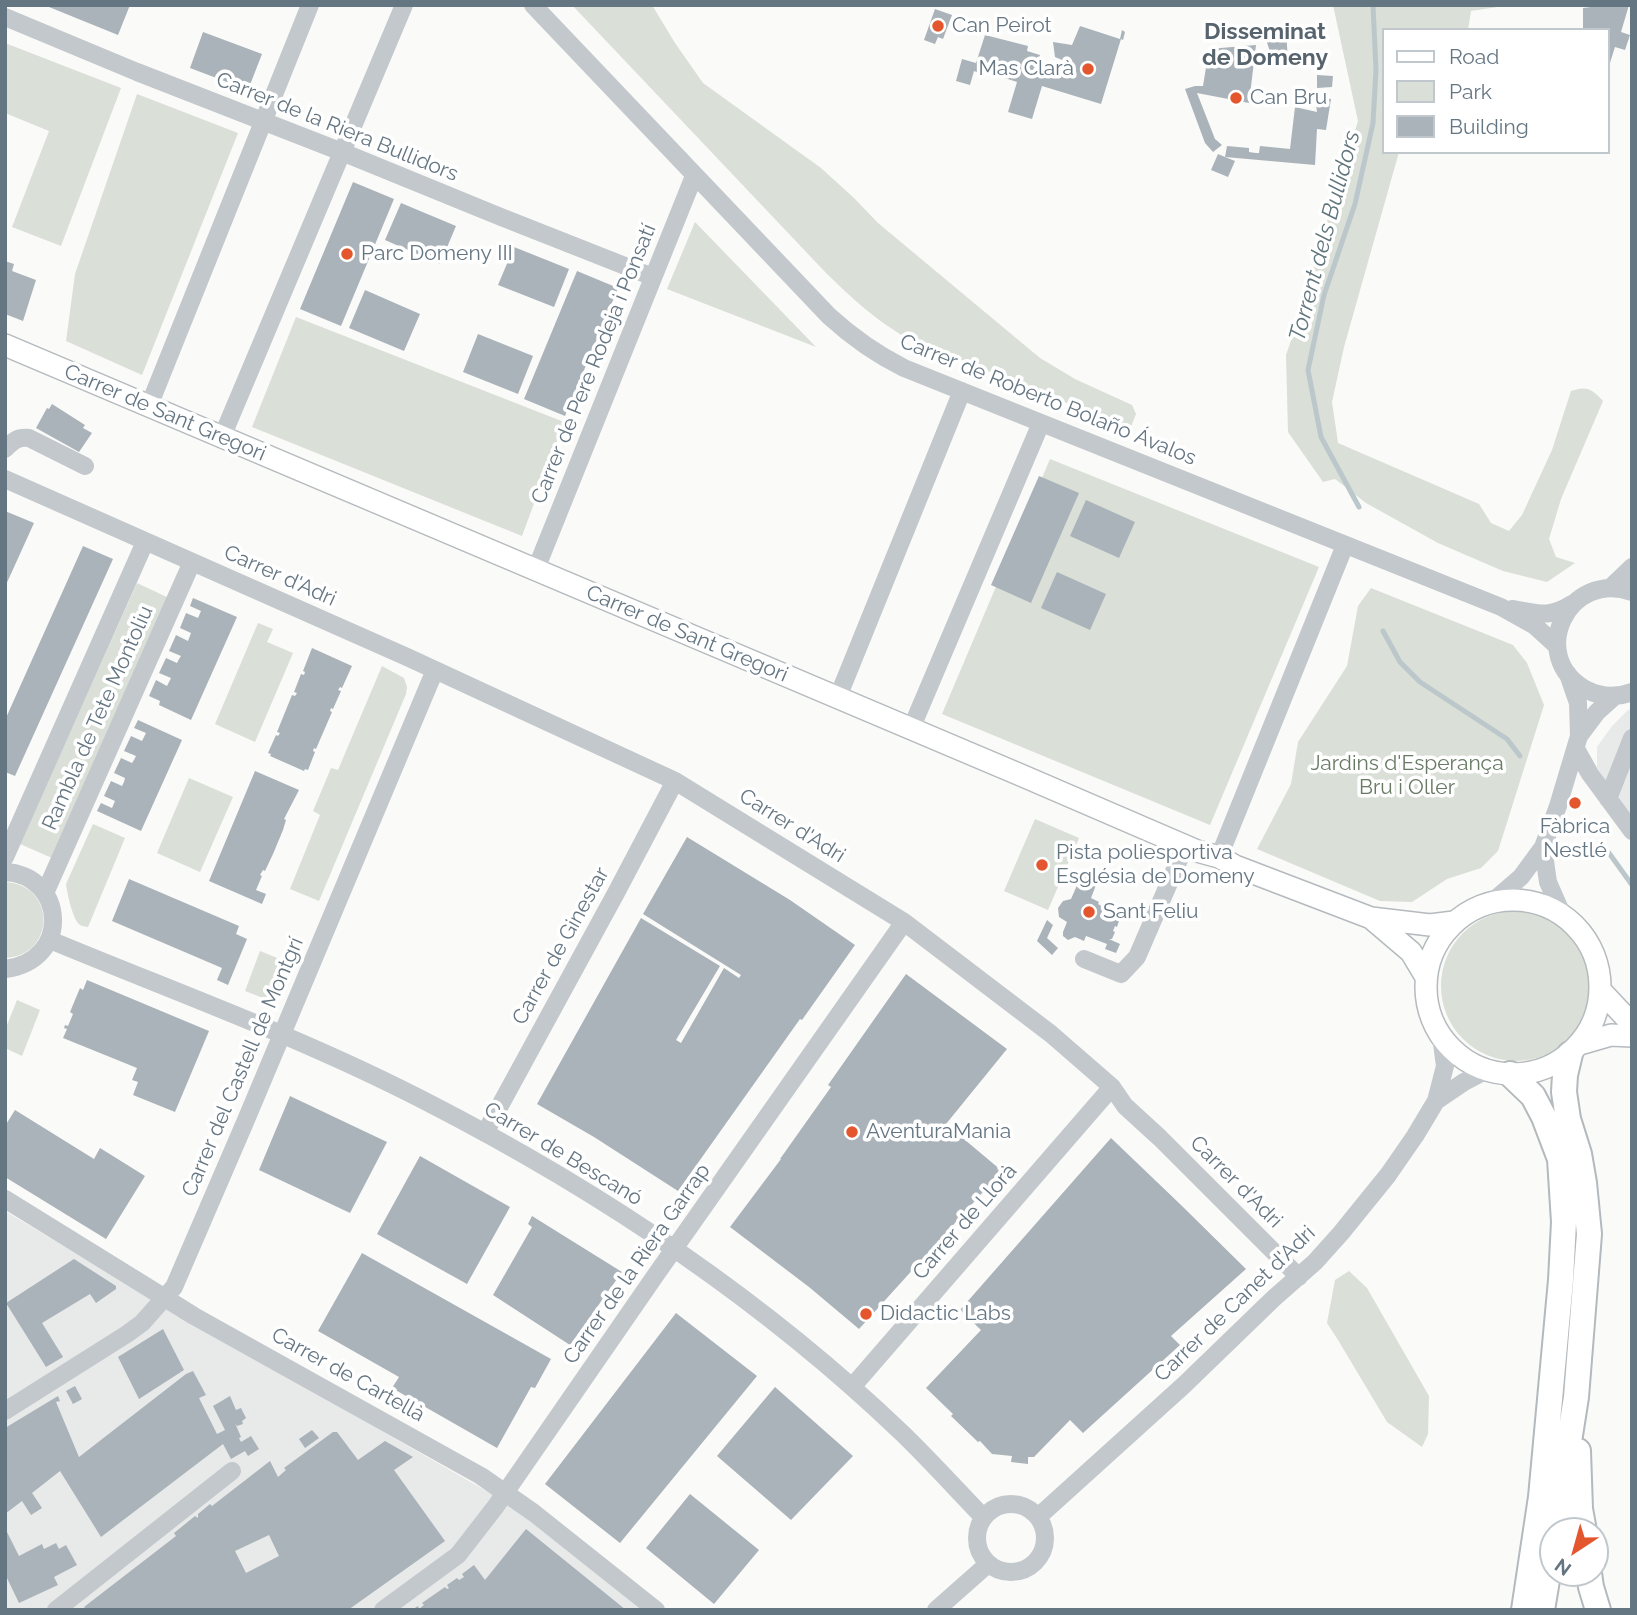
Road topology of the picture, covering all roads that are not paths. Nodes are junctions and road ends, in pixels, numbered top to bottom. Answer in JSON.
{"nodes":[{"id":1,"x":310,"y":5,"type":"edge"},
{"id":2,"x":404,"y":5,"type":"edge"},
{"id":3,"x":533,"y":5,"type":"edge"},
{"id":4,"x":5,"y":17,"type":"edge"},
{"id":5,"x":263,"y":121,"type":"junction"},
{"id":6,"x":342,"y":152,"type":"junction"},
{"id":7,"x":694,"y":176,"type":"junction"},
{"id":8,"x":653,"y":276,"type":"junction"},
{"id":9,"x":5,"y":345,"type":"edge"},
{"id":10,"x":962,"y":391,"type":"junction"},
{"id":11,"x":149,"y":406,"type":"junction"},
{"id":12,"x":1041,"y":423,"type":"junction"},
{"id":13,"x":222,"y":437,"type":"junction"},
{"id":14,"x":5,"y":449,"type":"edge"},
{"id":15,"x":85,"y":466,"type":"dead end"},
{"id":16,"x":5,"y":479,"type":"edge"},
{"id":17,"x":145,"y":542,"type":"junction"},
{"id":18,"x":1345,"y":545,"type":"junction"},
{"id":19,"x":192,"y":562,"type":"junction"},
{"id":20,"x":1632,"y":567,"type":"edge"},
{"id":21,"x":536,"y":569,"type":"junction"},
{"id":22,"x":1610,"y":588,"type":"junction"},
{"id":23,"x":1632,"y":592,"type":"edge"},
{"id":24,"x":1575,"y":602,"type":"junction"},
{"id":25,"x":1502,"y":607,"type":"junction"},
{"id":26,"x":1557,"y":646,"type":"junction"},
{"id":27,"x":435,"y":670,"type":"junction"},
{"id":28,"x":1568,"y":674,"type":"junction"},
{"id":29,"x":1623,"y":694,"type":"edge"},
{"id":30,"x":838,"y":697,"type":"junction"},
{"id":31,"x":911,"y":729,"type":"junction"},
{"id":32,"x":1632,"y":738,"type":"edge"},
{"id":33,"x":1578,"y":743,"type":"junction"},
{"id":34,"x":675,"y":781,"type":"junction"},
{"id":35,"x":1608,"y":799,"type":"junction"},
{"id":36,"x":1632,"y":831,"type":"edge"},
{"id":37,"x":1185,"y":846,"type":"junction"},
{"id":38,"x":1543,"y":847,"type":"junction"},
{"id":39,"x":5,"y":857,"type":"edge"},
{"id":40,"x":1219,"y":857,"type":"junction"},
{"id":41,"x":5,"y":872,"type":"edge"},
{"id":42,"x":45,"y":893,"type":"junction"},
{"id":43,"x":1492,"y":902,"type":"junction"},
{"id":44,"x":1562,"y":914,"type":"junction"},
{"id":45,"x":1371,"y":918,"type":"junction"},
{"id":46,"x":904,"y":922,"type":"junction"},
{"id":47,"x":1454,"y":922,"type":"junction"},
{"id":48,"x":50,"y":940,"type":"junction"},
{"id":49,"x":1084,"y":959,"type":"dead end"},
{"id":50,"x":5,"y":969,"type":"edge"},
{"id":51,"x":1426,"y":977,"type":"junction"},
{"id":52,"x":1601,"y":991,"type":"junction"},
{"id":53,"x":1632,"y":1024,"type":"edge"},
{"id":54,"x":282,"y":1034,"type":"junction"},
{"id":55,"x":1441,"y":1036,"type":"junction"},
{"id":56,"x":1632,"y":1036,"type":"edge"},
{"id":57,"x":1575,"y":1049,"type":"junction"},
{"id":58,"x":1499,"y":1072,"type":"junction"},
{"id":59,"x":1112,"y":1087,"type":"junction"},
{"id":60,"x":1436,"y":1101,"type":"junction"},
{"id":61,"x":485,"y":1133,"type":"junction"},
{"id":62,"x":5,"y":1199,"type":"edge"},
{"id":63,"x":674,"y":1250,"type":"junction"},
{"id":64,"x":1298,"y":1277,"type":"junction"},
{"id":65,"x":165,"y":1297,"type":"junction"},
{"id":66,"x":852,"y":1387,"type":"junction"},
{"id":67,"x":1576,"y":1397,"type":"junction"},
{"id":68,"x":5,"y":1410,"type":"edge"},
{"id":69,"x":232,"y":1471,"type":"dead end"},
{"id":70,"x":505,"y":1493,"type":"junction"},
{"id":71,"x":983,"y":1517,"type":"junction"},
{"id":72,"x":1038,"y":1517,"type":"junction"},
{"id":73,"x":1557,"y":1517,"type":"edge"},
{"id":74,"x":1581,"y":1517,"type":"edge"},
{"id":75,"x":988,"y":1564,"type":"junction"},
{"id":76,"x":1546,"y":1587,"type":"edge"},
{"id":77,"x":1591,"y":1587,"type":"edge"},
{"id":78,"x":1526,"y":1598,"type":"edge"},
{"id":79,"x":56,"y":1610,"type":"edge"},
{"id":80,"x":383,"y":1610,"type":"edge"},
{"id":81,"x":656,"y":1610,"type":"edge"},
{"id":82,"x":936,"y":1610,"type":"edge"},
{"id":83,"x":1517,"y":1610,"type":"edge"},
{"id":84,"x":1542,"y":1610,"type":"edge"},
{"id":85,"x":1598,"y":1610,"type":"edge"}],
"edges":[{"from":1,"to":5,"type":"street"},
{"from":2,"to":6,"type":"street"},
{"from":3,"to":7,"type":"street","name":"Carrer de Roberto Bolaño Ávalos"},
{"from":4,"to":5,"type":"street","name":"Carrer de la Riera Bullidors"},
{"from":5,"to":6,"type":"street","name":"Carrer de la Riera Bullidors"},
{"from":5,"to":11,"type":"street"},
{"from":6,"to":8,"type":"street","name":"Carrer de la Riera Bullidors"},
{"from":6,"to":13,"type":"street"},
{"from":7,"to":8,"type":"street","name":"Carrer de Pere Rodeja i Ponsatí"},
{"from":7,"to":10,"type":"street","name":"Carrer de Roberto Bolaño Ávalos"},
{"from":8,"to":21,"type":"street","name":"Carrer de Pere Rodeja i Ponsatí"},
{"from":9,"to":11,"type":"main road","name":"Carrer de Sant Gregori"},
{"from":10,"to":12,"type":"street","name":"Carrer de Roberto Bolaño Ávalos"},
{"from":10,"to":30,"type":"street"},
{"from":11,"to":13,"type":"main road","name":"Carrer de Sant Gregori"},
{"from":12,"to":18,"type":"street","name":"Carrer de Roberto Bolaño Ávalos"},
{"from":12,"to":31,"type":"street"},
{"from":13,"to":21,"type":"main road","name":"Carrer de Sant Gregori"},
{"from":14,"to":15,"type":"street"},
{"from":16,"to":17,"type":"street","name":"Carrer d'Adri"},
{"from":17,"to":19,"type":"street","name":"Carrer d'Adri"},
{"from":17,"to":39,"type":"street","name":"Rambla de Tete Montoliu"},
{"from":18,"to":25,"type":"street","name":"Carrer de Roberto Bolaño Ávalos"},
{"from":18,"to":40,"type":"street"},
{"from":19,"to":27,"type":"street","name":"Carrer d'Adri"},
{"from":19,"to":42,"type":"street","name":"Rambla de Tete Montoliu"},
{"from":20,"to":22,"type":"street"},
{"from":21,"to":30,"type":"main road","name":"Carrer de Sant Gregori"},
{"from":22,"to":23,"type":"street"},
{"from":22,"to":24,"type":"street","name":"Carrer de Roberto Bolaño Ávalos"},
{"from":24,"to":25,"type":"street","name":"Carrer de Roberto Bolaño Ávalos"},
{"from":24,"to":26,"type":"street"},
{"from":25,"to":26,"type":"street","name":"Carrer de Roberto Bolaño Ávalos"},
{"from":26,"to":28,"type":"street"},
{"from":27,"to":34,"type":"street","name":"Carrer d'Adri"},
{"from":27,"to":54,"type":"street","name":"Carrer del Castell de Montgrí"},
{"from":28,"to":29,"type":"street"},
{"from":28,"to":33,"type":"street"},
{"from":29,"to":33,"type":"street"},
{"from":30,"to":31,"type":"main road","name":"Carrer de Sant Gregori"},
{"from":31,"to":37,"type":"main road","name":"Carrer de Sant Gregori"},
{"from":32,"to":35,"type":"street"},
{"from":33,"to":35,"type":"street"},
{"from":33,"to":38,"type":"street"},
{"from":34,"to":46,"type":"street","name":"Carrer d'Adri"},
{"from":34,"to":61,"type":"street","name":"Carrer de Ginestar"},
{"from":35,"to":36,"type":"street"},
{"from":37,"to":40,"type":"main road","name":"Carrer de Sant Gregori"},
{"from":37,"to":49,"type":"street"},
{"from":38,"to":43,"type":"street"},
{"from":38,"to":44,"type":"street"},
{"from":40,"to":45,"type":"main road","name":"Carrer de Sant Gregori"},
{"from":41,"to":42,"type":"street"},
{"from":42,"to":48,"type":"street"},
{"from":43,"to":44,"type":"main road"},
{"from":43,"to":47,"type":"main road"},
{"from":44,"to":52,"type":"main road"},
{"from":45,"to":47,"type":"main road","name":"Carrer de Sant Gregori"},
{"from":45,"to":51,"type":"main road","name":"Carrer de Sant Gregori"},
{"from":46,"to":59,"type":"street","name":"Carrer d'Adri"},
{"from":46,"to":63,"type":"street","name":"Carrer de la Riera Garrap"},
{"from":47,"to":51,"type":"main road"},
{"from":48,"to":50,"type":"street"},
{"from":48,"to":54,"type":"street","name":"Carrer de Bescanó"},
{"from":51,"to":55,"type":"main road"},
{"from":52,"to":53,"type":"main road"},
{"from":52,"to":57,"type":"main road"},
{"from":54,"to":61,"type":"street","name":"Carrer de Bescanó"},
{"from":54,"to":65,"type":"street","name":"Carrer del Castell de Montgrí"},
{"from":55,"to":58,"type":"main road"},
{"from":55,"to":60,"type":"street","name":"Carrer de Canet d'Adri"},
{"from":56,"to":57,"type":"main road"},
{"from":57,"to":58,"type":"main road"},
{"from":57,"to":67,"type":"highway"},
{"from":58,"to":60,"type":"street","name":"Carrer de Canet d'Adri"},
{"from":58,"to":78,"type":"highway"},
{"from":59,"to":64,"type":"street","name":"Carrer d'Adri"},
{"from":59,"to":66,"type":"street","name":"Carrer de Llorà"},
{"from":60,"to":64,"type":"street","name":"Carrer de Canet d'Adri"},
{"from":61,"to":63,"type":"street","name":"Carrer de Bescanó"},
{"from":62,"to":65,"type":"street","name":"Carrer de Cartellà"},
{"from":63,"to":66,"type":"street","name":"Carrer de Bescanó"},
{"from":63,"to":70,"type":"street","name":"Carrer de la Riera Garrap"},
{"from":64,"to":72,"type":"street","name":"Carrer de Canet d'Adri"},
{"from":65,"to":68,"type":"street","name":"Carrer del Castell de Montgrí"},
{"from":65,"to":70,"type":"street","name":"Carrer de Cartellà"},
{"from":66,"to":71,"type":"street","name":"Carrer de Bescanó"},
{"from":67,"to":73,"type":"highway"},
{"from":67,"to":74,"type":"highway"},
{"from":69,"to":79,"type":"street"},
{"from":70,"to":80,"type":"street","name":"Carrer de la Riera Garrap"},
{"from":70,"to":81,"type":"street","name":"Carrer de Cartellà"},
{"from":71,"to":72,"type":"street"},
{"from":71,"to":75,"type":"street"},
{"from":72,"to":75,"type":"street"},
{"from":75,"to":82,"type":"street"},
{"from":76,"to":84,"type":"highway"},
{"from":77,"to":85,"type":"highway"},
{"from":78,"to":83,"type":"highway"}]}
